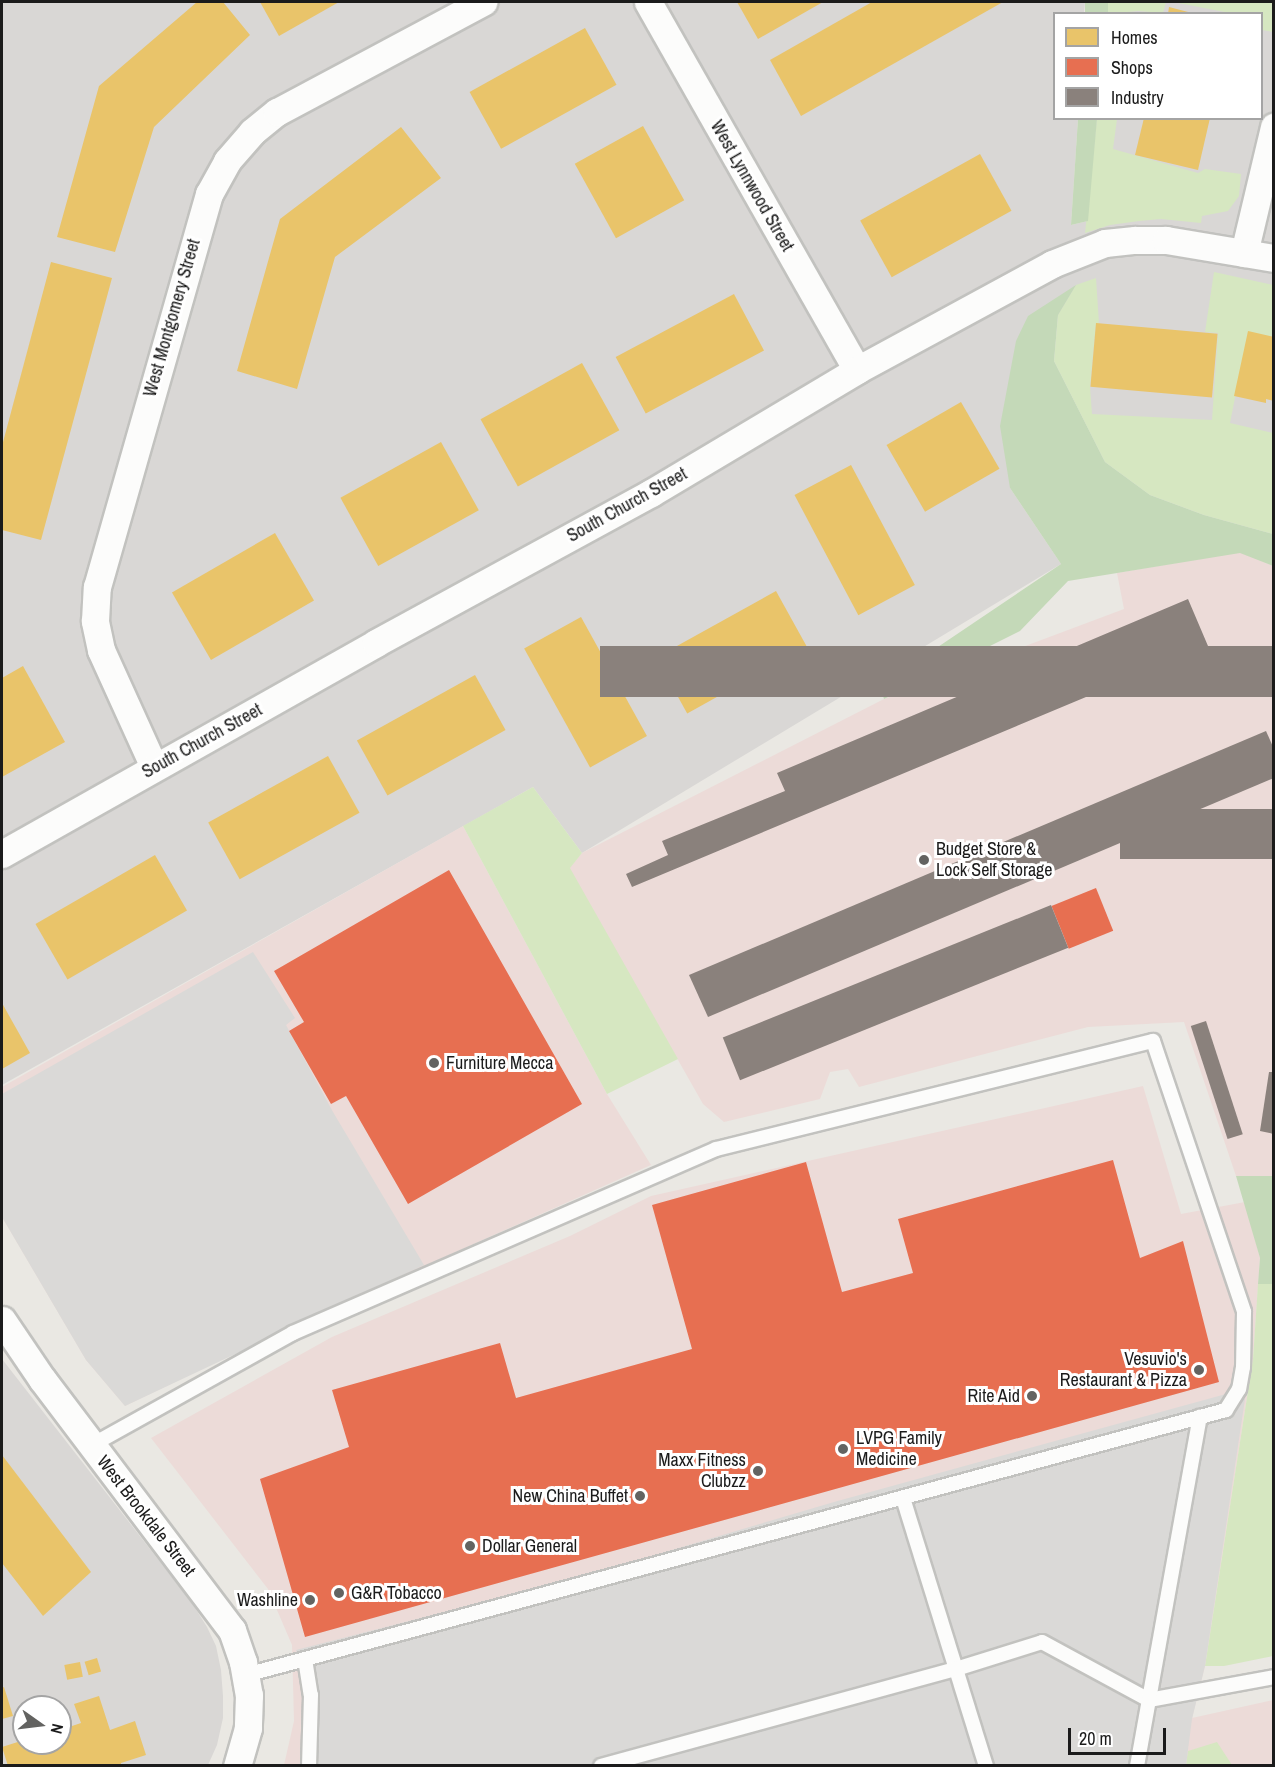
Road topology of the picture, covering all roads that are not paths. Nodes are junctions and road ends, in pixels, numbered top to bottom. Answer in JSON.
{"nodes":[{"id":1,"x":483,"y":2,"type":"edge"},
{"id":2,"x":648,"y":2,"type":"edge"},
{"id":3,"x":1274,"y":127,"type":"edge"},
{"id":4,"x":1244,"y":253,"type":"junction"},
{"id":5,"x":1274,"y":258,"type":"edge"},
{"id":6,"x":857,"y":370,"type":"junction"},
{"id":7,"x":154,"y":767,"type":"junction"},
{"id":8,"x":2,"y":854,"type":"edge"},
{"id":9,"x":2,"y":1320,"type":"edge"},
{"id":10,"x":1200,"y":1417,"type":"junction"},
{"id":11,"x":92,"y":1444,"type":"junction"},
{"id":12,"x":903,"y":1498,"type":"junction"},
{"id":13,"x":305,"y":1659,"type":"junction"},
{"id":14,"x":956,"y":1669,"type":"junction"},
{"id":15,"x":246,"y":1675,"type":"junction"},
{"id":16,"x":1274,"y":1677,"type":"edge"},
{"id":17,"x":1149,"y":1700,"type":"junction"},
{"id":18,"x":237,"y":1766,"type":"edge"},
{"id":19,"x":309,"y":1766,"type":"edge"},
{"id":20,"x":601,"y":1766,"type":"edge"},
{"id":21,"x":986,"y":1766,"type":"edge"},
{"id":22,"x":1137,"y":1766,"type":"edge"}],
"edges":[{"from":1,"to":7,"type":"street","name":"West Montgomery Street"},
{"from":2,"to":6,"type":"street","name":"West Lynnwood Street"},
{"from":3,"to":4,"type":"street"},
{"from":4,"to":5,"type":"street","name":"South Church Street"},
{"from":4,"to":6,"type":"street","name":"South Church Street"},
{"from":6,"to":7,"type":"street","name":"South Church Street"},
{"from":7,"to":8,"type":"street","name":"South Church Street"},
{"from":9,"to":11,"type":"street","name":"West Brookdale Street"},
{"from":10,"to":11,"type":"lane"},
{"from":10,"to":12,"type":"lane"},
{"from":10,"to":17,"type":"lane"},
{"from":11,"to":15,"type":"street","name":"West Brookdale Street"},
{"from":12,"to":13,"type":"lane"},
{"from":12,"to":14,"type":"lane"},
{"from":13,"to":15,"type":"lane"},
{"from":13,"to":19,"type":"lane"},
{"from":14,"to":17,"type":"lane"},
{"from":14,"to":20,"type":"lane"},
{"from":14,"to":21,"type":"lane"},
{"from":15,"to":18,"type":"street","name":"West Brookdale Street"},
{"from":16,"to":17,"type":"lane"},
{"from":17,"to":22,"type":"lane"}]}
